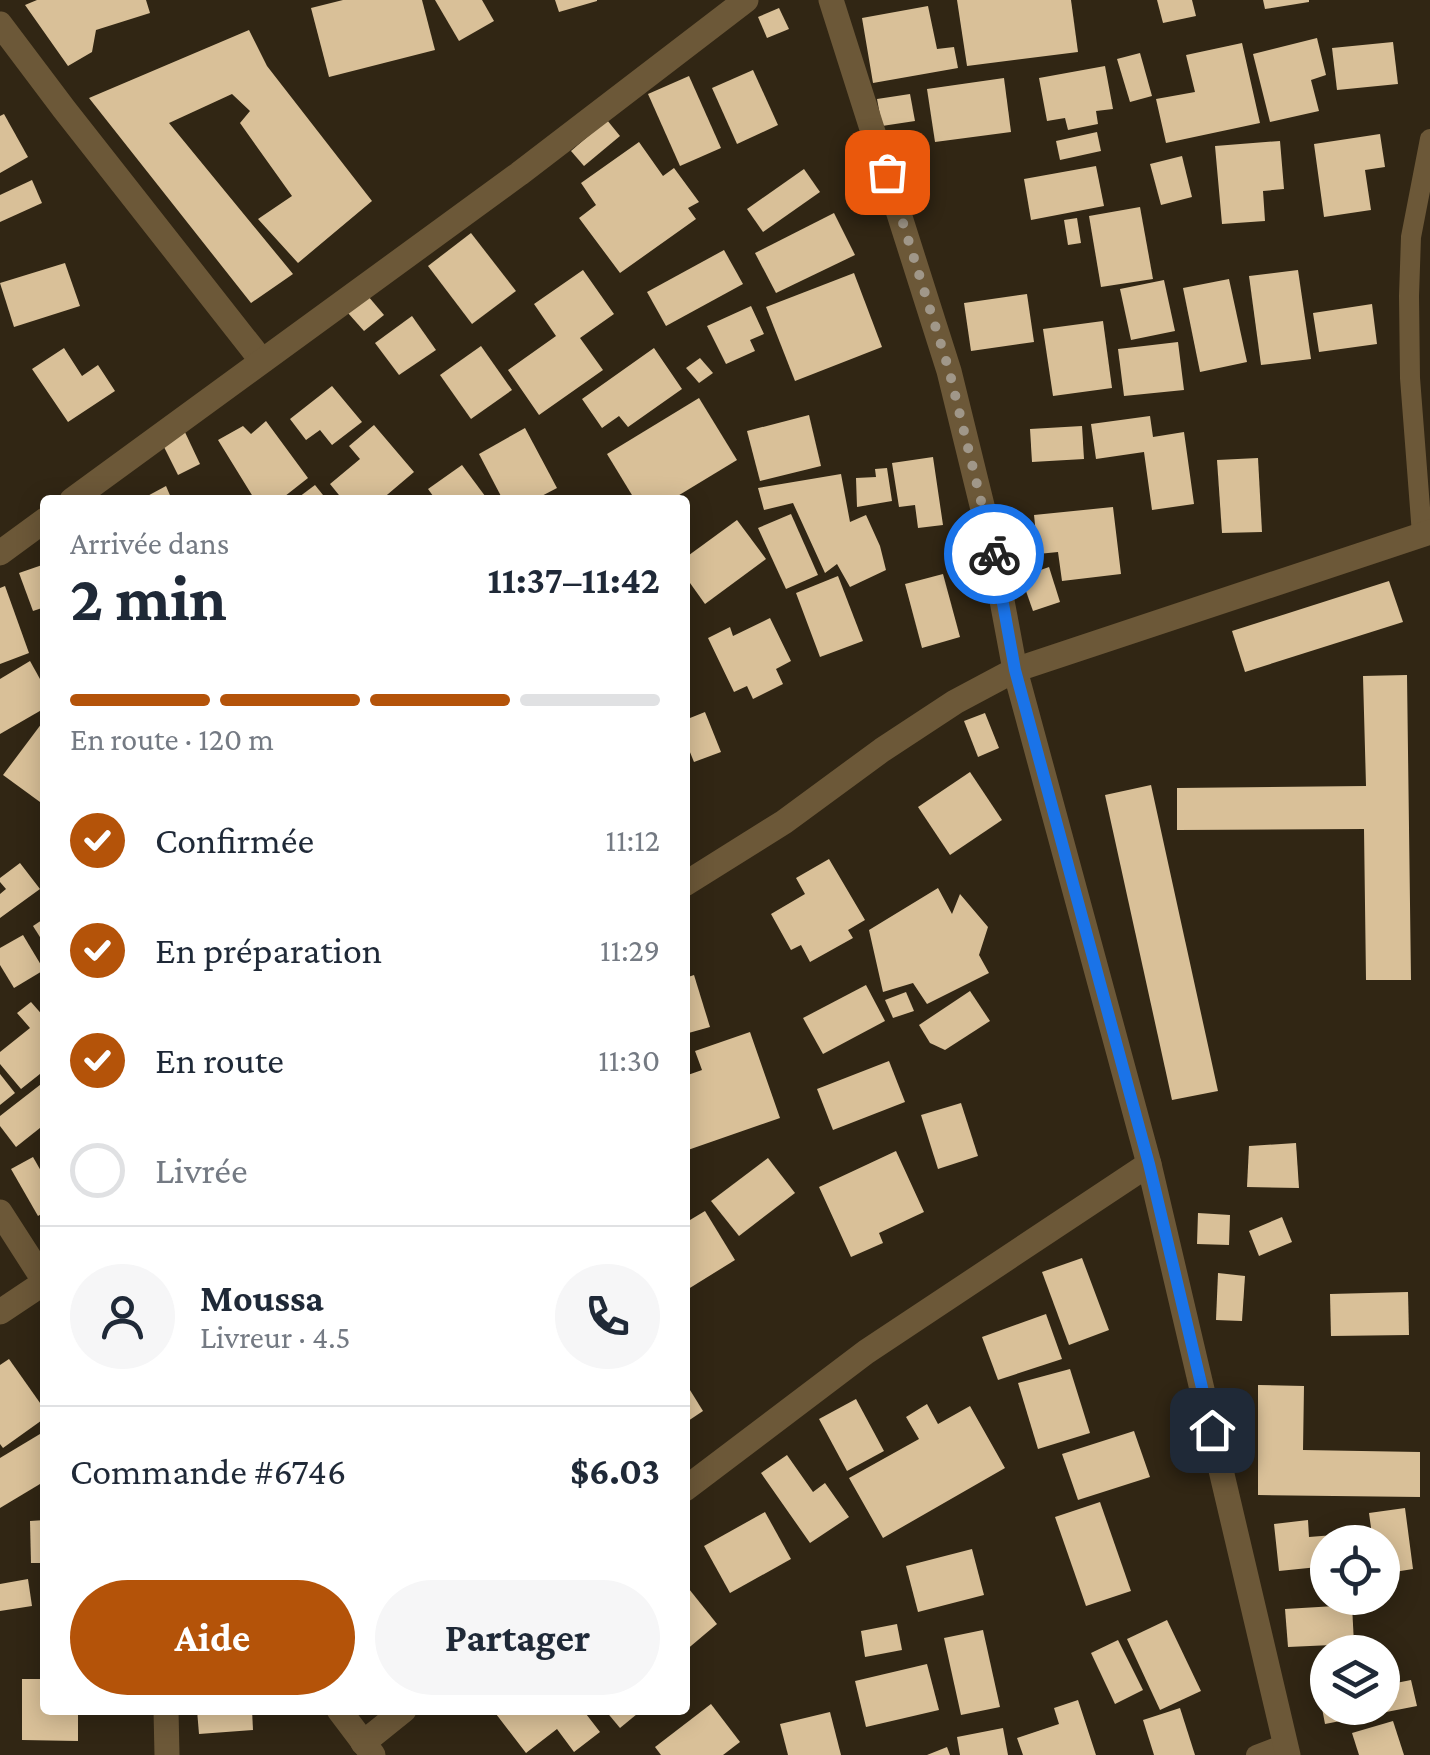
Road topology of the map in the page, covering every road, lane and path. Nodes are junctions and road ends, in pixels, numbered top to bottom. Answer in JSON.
{"nodes":[{"id":1,"x":746,"y":0,"type":"edge"},
{"id":2,"x":831,"y":0,"type":"edge"},
{"id":3,"x":0,"y":24,"type":"edge"},
{"id":4,"x":1430,"y":139,"type":"edge"},
{"id":5,"x":262,"y":360,"type":"junction"},
{"id":6,"x":79,"y":495,"type":"edge"},
{"id":7,"x":40,"y":524,"type":"edge"},
{"id":8,"x":1426,"y":533,"type":"edge"},
{"id":9,"x":0,"y":553,"type":"edge"},
{"id":10,"x":1015,"y":670,"type":"junction"},
{"id":11,"x":690,"y":881,"type":"edge"},
{"id":12,"x":1149,"y":1164,"type":"junction"},
{"id":13,"x":0,"y":1212,"type":"edge"},
{"id":14,"x":40,"y":1274,"type":"edge"},
{"id":15,"x":40,"y":1285,"type":"edge"},
{"id":16,"x":0,"y":1312,"type":"edge"},
{"id":17,"x":690,"y":1485,"type":"edge"},
{"id":18,"x":166,"y":1715,"type":"edge"},
{"id":19,"x":343,"y":1715,"type":"edge"},
{"id":20,"x":399,"y":1715,"type":"edge"},
{"id":21,"x":368,"y":1749,"type":"edge"},
{"id":22,"x":1287,"y":1749,"type":"edge"},
{"id":23,"x":167,"y":1755,"type":"edge"},
{"id":24,"x":1256,"y":1755,"type":"edge"}],
"edges":[{"from":1,"to":5,"type":"street"},
{"from":2,"to":10,"type":"street"},
{"from":3,"to":5,"type":"street"},
{"from":4,"to":8,"type":"lane"},
{"from":5,"to":6,"type":"street"},
{"from":7,"to":9,"type":"street"},
{"from":8,"to":10,"type":"street"},
{"from":10,"to":11,"type":"street"},
{"from":10,"to":12,"type":"street"},
{"from":12,"to":17,"type":"street"},
{"from":12,"to":22,"type":"street"},
{"from":13,"to":14,"type":"street"},
{"from":15,"to":16,"type":"street"},
{"from":18,"to":23,"type":"street"},
{"from":19,"to":21,"type":"street"},
{"from":20,"to":21,"type":"street"},
{"from":22,"to":24,"type":"lane"}]}
